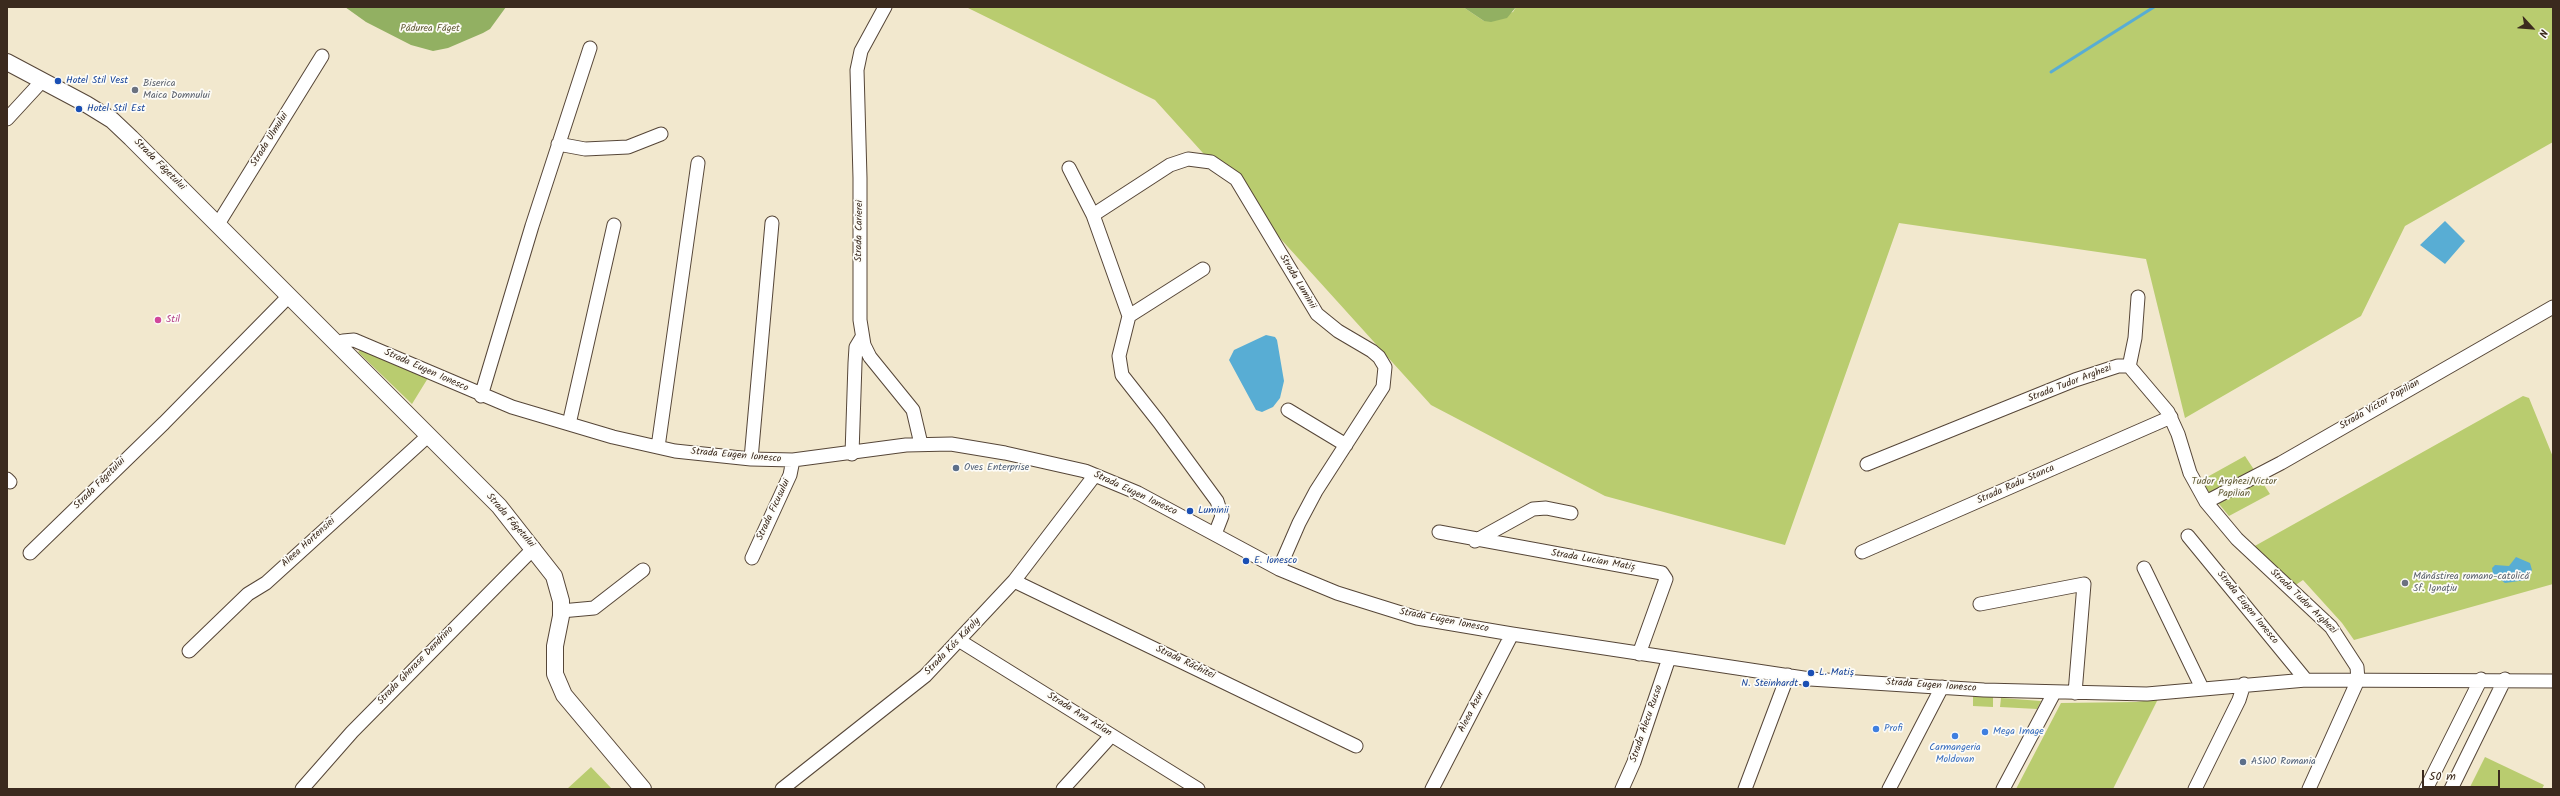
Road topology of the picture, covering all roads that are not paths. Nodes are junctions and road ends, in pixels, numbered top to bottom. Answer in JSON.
{"nodes":[{"id":1,"x":885,"y":7,"type":"edge"},
{"id":2,"x":590,"y":48,"type":"dead end"},
{"id":3,"x":322,"y":56,"type":"dead end"},
{"id":4,"x":7,"y":62,"type":"edge"},
{"id":5,"x":42,"y":81,"type":"junction"},
{"id":6,"x":7,"y":119,"type":"edge"},
{"id":7,"x":661,"y":134,"type":"dead end"},
{"id":8,"x":558,"y":144,"type":"junction"},
{"id":9,"x":698,"y":163,"type":"dead end"},
{"id":10,"x":1069,"y":168,"type":"dead end"},
{"id":11,"x":1093,"y":215,"type":"junction"},
{"id":12,"x":772,"y":223,"type":"dead end"},
{"id":13,"x":218,"y":224,"type":"junction"},
{"id":14,"x":614,"y":225,"type":"dead end"},
{"id":15,"x":1203,"y":269,"type":"dead end"},
{"id":16,"x":289,"y":296,"type":"junction"},
{"id":17,"x":605,"y":296,"type":"dead end"},
{"id":18,"x":2138,"y":297,"type":"dead end"},
{"id":19,"x":2553,"y":307,"type":"edge"},
{"id":20,"x":1129,"y":316,"type":"junction"},
{"id":21,"x":862,"y":337,"type":"junction"},
{"id":22,"x":337,"y":345,"type":"junction"},
{"id":23,"x":2129,"y":367,"type":"junction"},
{"id":24,"x":481,"y":396,"type":"junction"},
{"id":25,"x":1288,"y":410,"type":"dead end"},
{"id":26,"x":2171,"y":418,"type":"junction"},
{"id":27,"x":570,"y":421,"type":"junction"},
{"id":28,"x":429,"y":435,"type":"junction"},
{"id":29,"x":921,"y":444,"type":"junction"},
{"id":30,"x":1346,"y":445,"type":"junction"},
{"id":31,"x":658,"y":447,"type":"junction"},
{"id":32,"x":852,"y":454,"type":"junction"},
{"id":33,"x":751,"y":459,"type":"junction"},
{"id":34,"x":793,"y":460,"type":"junction"},
{"id":35,"x":1867,"y":464,"type":"dead end"},
{"id":36,"x":1095,"y":475,"type":"junction"},
{"id":37,"x":2206,"y":502,"type":"junction"},
{"id":38,"x":1571,"y":513,"type":"dead end"},
{"id":39,"x":1439,"y":532,"type":"dead end"},
{"id":40,"x":1215,"y":534,"type":"junction"},
{"id":41,"x":2188,"y":536,"type":"dead end"},
{"id":42,"x":1475,"y":541,"type":"junction"},
{"id":43,"x":534,"y":548,"type":"junction"},
{"id":44,"x":1862,"y":552,"type":"dead end"},
{"id":45,"x":30,"y":553,"type":"dead end"},
{"id":46,"x":752,"y":558,"type":"dead end"},
{"id":47,"x":2144,"y":568,"type":"dead end"},
{"id":48,"x":1279,"y":569,"type":"junction"},
{"id":49,"x":643,"y":570,"type":"dead end"},
{"id":50,"x":1014,"y":581,"type":"junction"},
{"id":51,"x":1980,"y":604,"type":"dead end"},
{"id":52,"x":561,"y":611,"type":"junction"},
{"id":53,"x":1512,"y":634,"type":"junction"},
{"id":54,"x":960,"y":641,"type":"junction"},
{"id":55,"x":189,"y":651,"type":"dead end"},
{"id":56,"x":1639,"y":654,"type":"junction"},
{"id":57,"x":1669,"y":658,"type":"junction"},
{"id":58,"x":1788,"y":675,"type":"junction"},
{"id":59,"x":2481,"y":679,"type":"junction"},
{"id":60,"x":2505,"y":679,"type":"junction"},
{"id":61,"x":2306,"y":680,"type":"junction"},
{"id":62,"x":2358,"y":680,"type":"junction"},
{"id":63,"x":2553,"y":680,"type":"edge"},
{"id":64,"x":2244,"y":684,"type":"junction"},
{"id":65,"x":1942,"y":687,"type":"junction"},
{"id":66,"x":2202,"y":688,"type":"junction"},
{"id":67,"x":2054,"y":693,"type":"junction"},
{"id":68,"x":2075,"y":694,"type":"junction"},
{"id":69,"x":1111,"y":736,"type":"junction"},
{"id":70,"x":1356,"y":746,"type":"dead end"},
{"id":71,"x":302,"y":789,"type":"edge"},
{"id":72,"x":643,"y":789,"type":"edge"},
{"id":73,"x":782,"y":789,"type":"edge"},
{"id":74,"x":1063,"y":789,"type":"edge"},
{"id":75,"x":1198,"y":789,"type":"edge"},
{"id":76,"x":1432,"y":789,"type":"edge"},
{"id":77,"x":1622,"y":789,"type":"edge"},
{"id":78,"x":1745,"y":789,"type":"edge"},
{"id":79,"x":1889,"y":789,"type":"edge"},
{"id":80,"x":2003,"y":789,"type":"edge"},
{"id":81,"x":2195,"y":789,"type":"edge"},
{"id":82,"x":2309,"y":789,"type":"edge"},
{"id":83,"x":2426,"y":789,"type":"edge"},
{"id":84,"x":2451,"y":789,"type":"edge"}],
"edges":[{"from":1,"to":21,"type":"street","name":"Strada Carierei"},
{"from":2,"to":8,"type":"street"},
{"from":3,"to":13,"type":"street","name":"Strada Ulmului"},
{"from":4,"to":5,"type":"main road","name":"Strada Făgetului"},
{"from":5,"to":6,"type":"street"},
{"from":5,"to":13,"type":"main road","name":"Strada Făgetului"},
{"from":7,"to":8,"type":"street"},
{"from":8,"to":24,"type":"street"},
{"from":9,"to":31,"type":"street"},
{"from":10,"to":11,"type":"street"},
{"from":11,"to":20,"type":"street"},
{"from":11,"to":30,"type":"street","name":"Strada Luminii"},
{"from":12,"to":33,"type":"street"},
{"from":13,"to":16,"type":"main road","name":"Strada Făgetului"},
{"from":14,"to":27,"type":"street"},
{"from":15,"to":20,"type":"street"},
{"from":16,"to":22,"type":"main road","name":"Strada Făgetului"},
{"from":16,"to":45,"type":"street","name":"Strada Făgetului"},
{"from":17,"to":27,"type":"street"},
{"from":18,"to":23,"type":"street"},
{"from":19,"to":37,"type":"street","name":"Strada Victor Papilian"},
{"from":20,"to":40,"type":"street"},
{"from":21,"to":29,"type":"street","name":"Strada Carierei"},
{"from":21,"to":32,"type":"street"},
{"from":22,"to":24,"type":"street","name":"Strada Eugen Ionesco"},
{"from":22,"to":28,"type":"main road","name":"Strada Făgetului"},
{"from":23,"to":26,"type":"street","name":"Strada Tudor Arghezi"},
{"from":23,"to":35,"type":"street","name":"Strada Tudor Arghezi"},
{"from":24,"to":27,"type":"street","name":"Strada Eugen Ionesco"},
{"from":25,"to":30,"type":"street"},
{"from":26,"to":37,"type":"street","name":"Strada Tudor Arghezi"},
{"from":26,"to":44,"type":"street","name":"Strada Radu Stanca"},
{"from":27,"to":31,"type":"street","name":"Strada Eugen Ionesco"},
{"from":28,"to":43,"type":"main road","name":"Strada Făgetului"},
{"from":28,"to":55,"type":"street","name":"Aleea Hortensiei"},
{"from":29,"to":32,"type":"street","name":"Strada Eugen Ionesco"},
{"from":29,"to":36,"type":"street","name":"Strada Eugen Ionesco"},
{"from":30,"to":48,"type":"street","name":"Strada Luminii"},
{"from":31,"to":33,"type":"street","name":"Strada Eugen Ionesco"},
{"from":32,"to":34,"type":"street","name":"Strada Eugen Ionesco"},
{"from":33,"to":34,"type":"street","name":"Strada Eugen Ionesco"},
{"from":34,"to":46,"type":"street","name":"Strada Ficusului"},
{"from":36,"to":40,"type":"street","name":"Strada Eugen Ionesco"},
{"from":36,"to":50,"type":"street","name":"Strada Kós Károly"},
{"from":37,"to":62,"type":"street","name":"Strada Tudor Arghezi"},
{"from":38,"to":42,"type":"street"},
{"from":39,"to":42,"type":"street","name":"Strada Lucian Matiș"},
{"from":40,"to":48,"type":"street","name":"Strada Eugen Ionesco"},
{"from":41,"to":61,"type":"street","name":"Strada Eugen Ionesco"},
{"from":42,"to":56,"type":"street","name":"Strada Lucian Matiș"},
{"from":43,"to":52,"type":"main road","name":"Strada Făgetului"},
{"from":43,"to":71,"type":"street","name":"Strada Gherase Dendrino"},
{"from":47,"to":66,"type":"street"},
{"from":48,"to":53,"type":"street","name":"Strada Eugen Ionesco"},
{"from":49,"to":52,"type":"street"},
{"from":50,"to":54,"type":"street","name":"Strada Kós Károly"},
{"from":50,"to":70,"type":"street","name":"Strada Răchitei"},
{"from":51,"to":68,"type":"street"},
{"from":52,"to":72,"type":"main road","name":"Strada Făgetului"},
{"from":53,"to":56,"type":"street","name":"Strada Eugen Ionesco"},
{"from":53,"to":76,"type":"street","name":"Aleea Azur"},
{"from":54,"to":69,"type":"street","name":"Strada Ana Aslan"},
{"from":54,"to":73,"type":"street","name":"Strada Kós Károly"},
{"from":56,"to":57,"type":"street","name":"Strada Eugen Ionesco"},
{"from":57,"to":58,"type":"street","name":"Strada Eugen Ionesco"},
{"from":57,"to":77,"type":"street","name":"Strada Alecu Russo"},
{"from":58,"to":65,"type":"street","name":"Strada Eugen Ionesco"},
{"from":58,"to":78,"type":"street"},
{"from":59,"to":60,"type":"street","name":"Strada Eugen Ionesco"},
{"from":59,"to":62,"type":"street","name":"Strada Eugen Ionesco"},
{"from":59,"to":83,"type":"street"},
{"from":60,"to":63,"type":"street","name":"Strada Eugen Ionesco"},
{"from":60,"to":84,"type":"street"},
{"from":61,"to":62,"type":"street","name":"Strada Eugen Ionesco"},
{"from":61,"to":64,"type":"street","name":"Strada Eugen Ionesco"},
{"from":62,"to":82,"type":"street"},
{"from":64,"to":66,"type":"street","name":"Strada Eugen Ionesco"},
{"from":64,"to":81,"type":"street"},
{"from":65,"to":67,"type":"street","name":"Strada Eugen Ionesco"},
{"from":65,"to":79,"type":"street"},
{"from":66,"to":68,"type":"street","name":"Strada Eugen Ionesco"},
{"from":67,"to":68,"type":"street","name":"Strada Eugen Ionesco"},
{"from":67,"to":80,"type":"street"},
{"from":69,"to":74,"type":"street"},
{"from":69,"to":75,"type":"street","name":"Strada Ana Aslan"}]}
